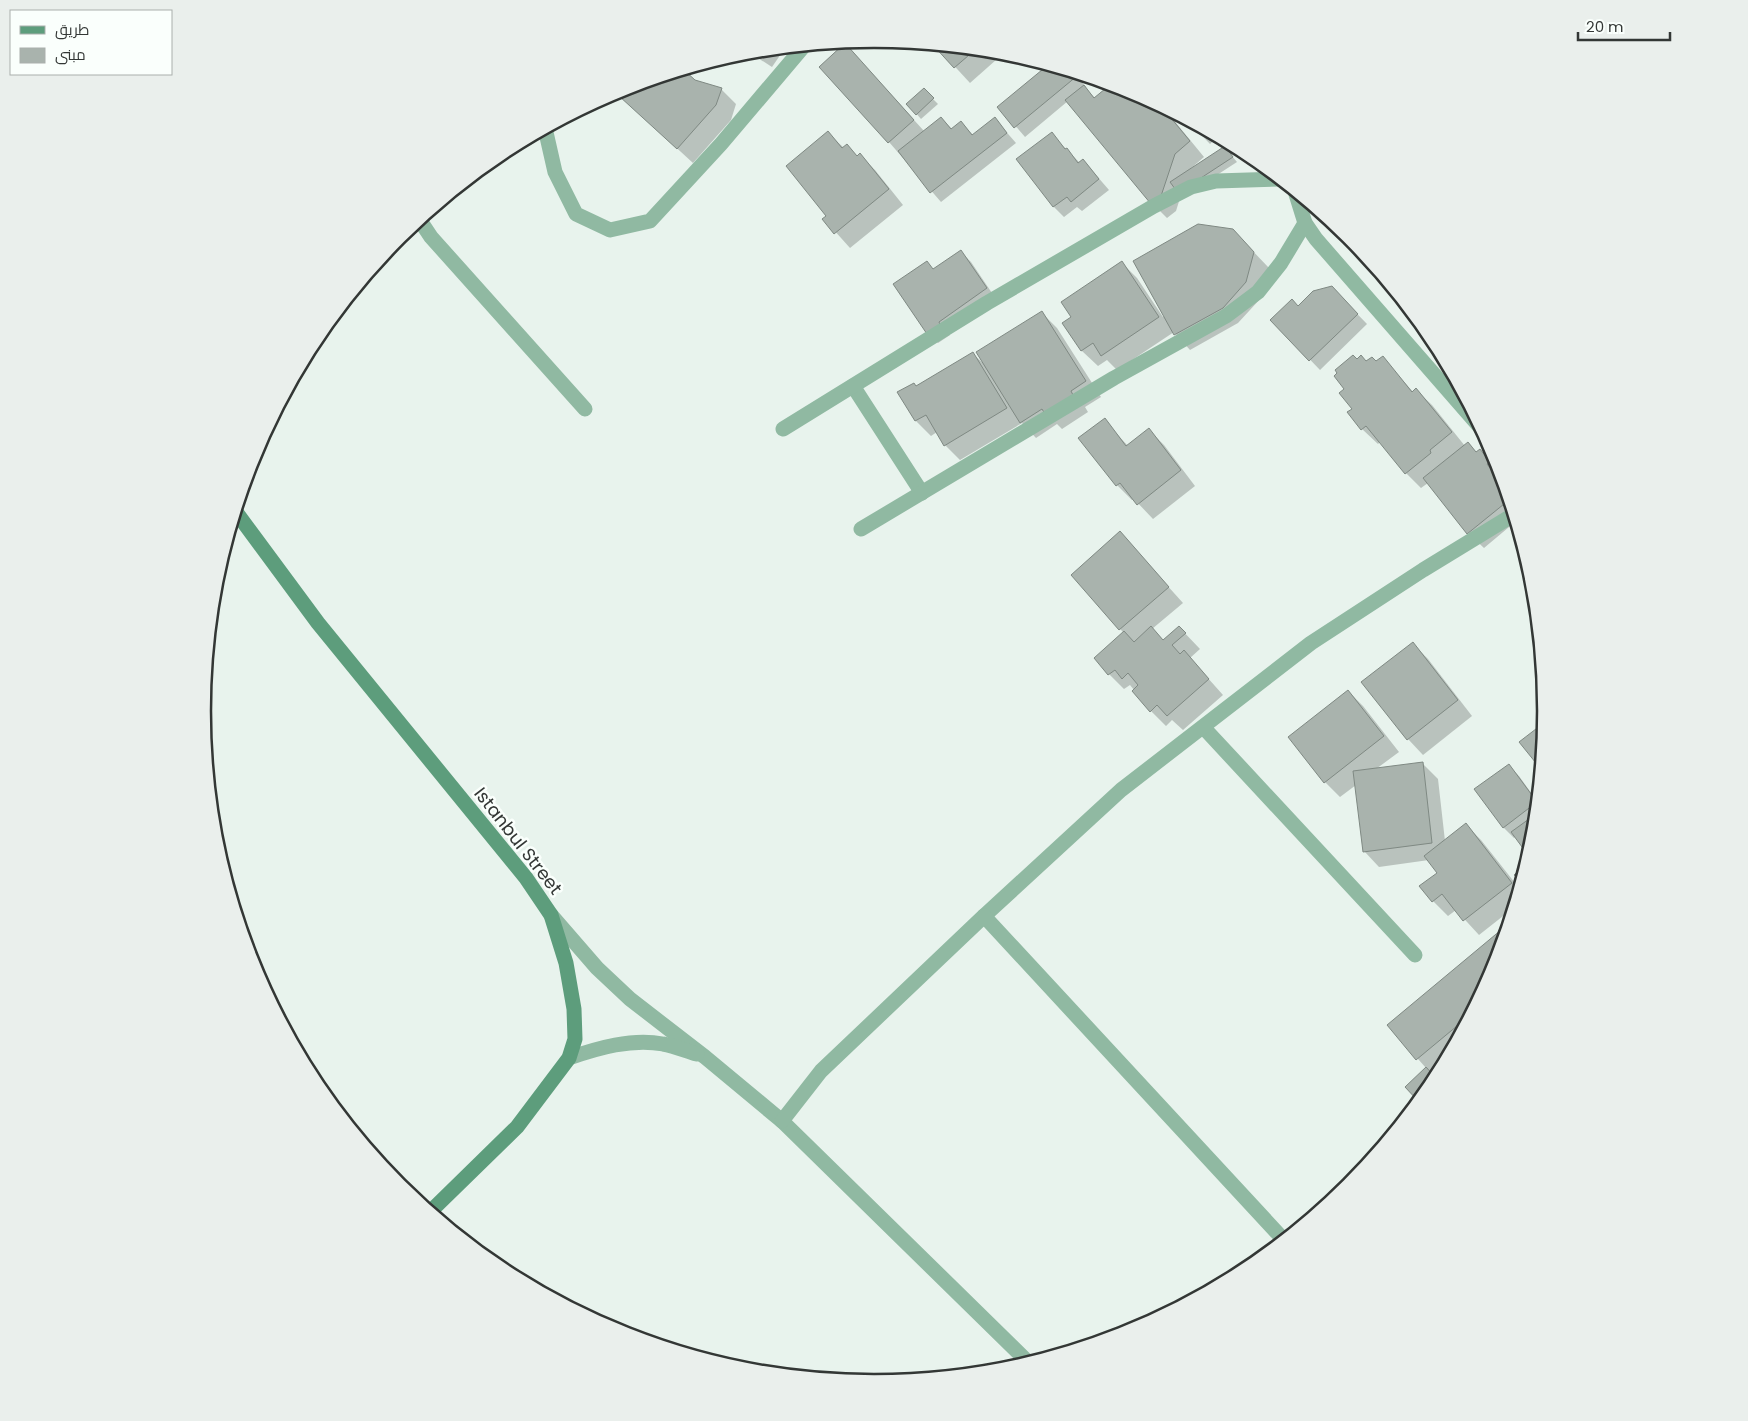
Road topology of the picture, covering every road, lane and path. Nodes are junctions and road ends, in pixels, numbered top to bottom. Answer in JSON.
{"nodes":[{"id":1,"x":799,"y":52,"type":"edge"},
{"id":2,"x":546,"y":134,"type":"edge"},
{"id":3,"x":1270,"y":179,"type":"edge"},
{"id":4,"x":1298,"y":202,"type":"edge"},
{"id":5,"x":1305,"y":223,"type":"junction"},
{"id":6,"x":422,"y":226,"type":"edge"},
{"id":7,"x":853,"y":386,"type":"junction"},
{"id":8,"x":585,"y":408,"type":"dead end"},
{"id":9,"x":1465,"y":410,"type":"edge"},
{"id":10,"x":784,"y":429,"type":"dead end"},
{"id":11,"x":922,"y":493,"type":"junction"},
{"id":12,"x":240,"y":518,"type":"edge"},
{"id":13,"x":1508,"y":518,"type":"edge"},
{"id":14,"x":861,"y":529,"type":"dead end"},
{"id":15,"x":1204,"y":728,"type":"junction"},
{"id":16,"x":551,"y":915,"type":"junction"},
{"id":17,"x":984,"y":916,"type":"junction"},
{"id":18,"x":1415,"y":955,"type":"dead end"},
{"id":19,"x":705,"y":1057,"type":"junction"},
{"id":20,"x":569,"y":1058,"type":"junction"},
{"id":21,"x":782,"y":1120,"type":"junction"},
{"id":22,"x":435,"y":1208,"type":"edge"},
{"id":23,"x":1280,"y":1235,"type":"edge"},
{"id":24,"x":1022,"y":1356,"type":"edge"}],
"edges":[{"from":1,"to":2,"type":"street"},
{"from":3,"to":7,"type":"street"},
{"from":4,"to":5,"type":"street"},
{"from":5,"to":9,"type":"street"},
{"from":5,"to":11,"type":"street"},
{"from":6,"to":8,"type":"street"},
{"from":7,"to":10,"type":"street"},
{"from":7,"to":11,"type":"street"},
{"from":11,"to":14,"type":"street"},
{"from":12,"to":16,"type":"street","name":"Istanbul Street"},
{"from":13,"to":15,"type":"street"},
{"from":15,"to":17,"type":"street"},
{"from":15,"to":18,"type":"street"},
{"from":16,"to":19,"type":"street"},
{"from":16,"to":20,"type":"street","name":"Istanbul Street"},
{"from":17,"to":21,"type":"street"},
{"from":17,"to":23,"type":"street"},
{"from":19,"to":20,"type":"street"},
{"from":19,"to":21,"type":"street"},
{"from":20,"to":22,"type":"street","name":"Istanbul Street"},
{"from":21,"to":24,"type":"street"}]}
